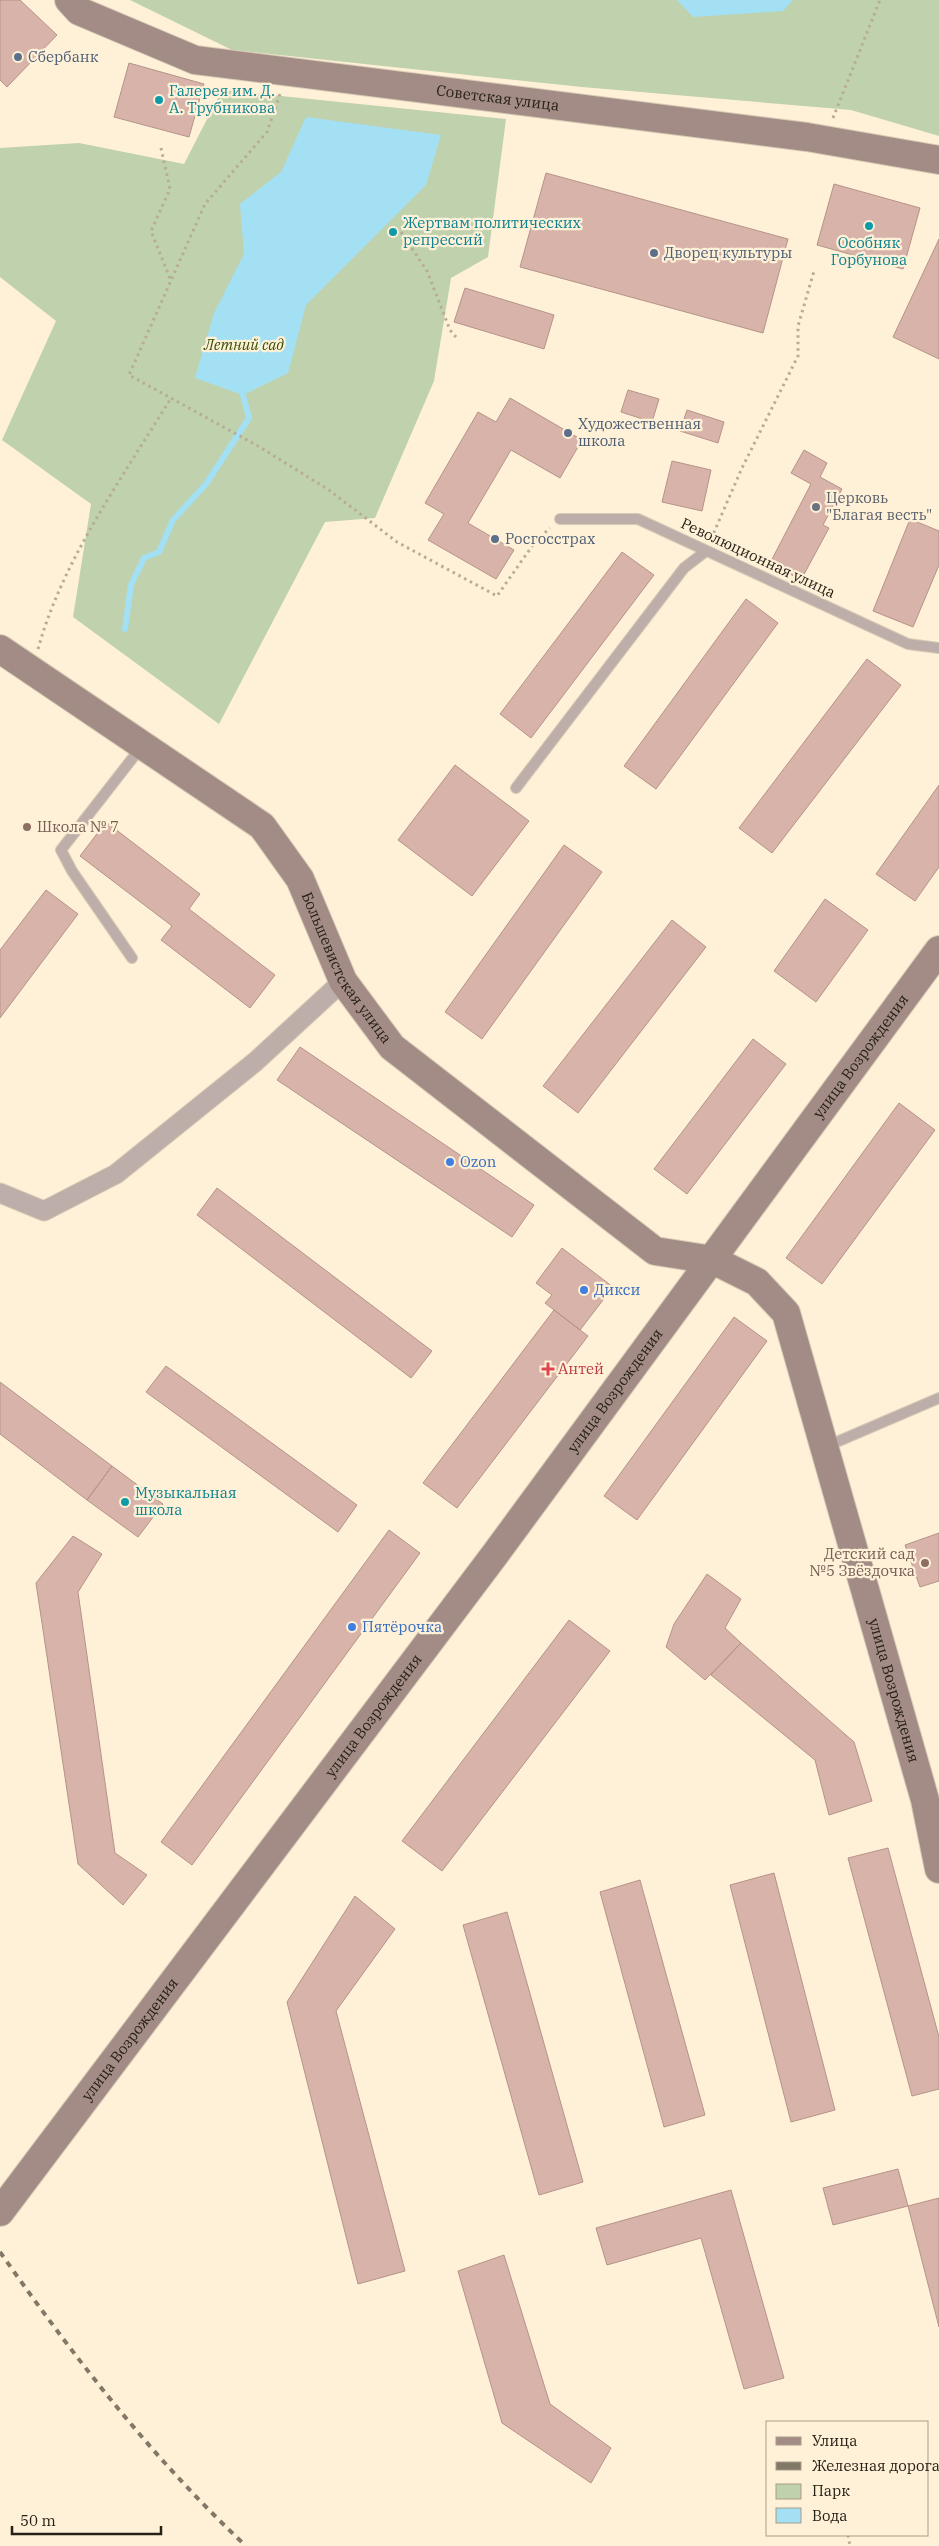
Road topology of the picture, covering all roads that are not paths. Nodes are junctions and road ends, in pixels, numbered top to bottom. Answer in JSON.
{"nodes":[{"id":1,"x":69,"y":0,"type":"edge"},
{"id":2,"x":939,"y":160,"type":"edge"},
{"id":3,"x":560,"y":519,"type":"road end"},
{"id":4,"x":706,"y":551,"type":"junction"},
{"id":5,"x":939,"y":648,"type":"edge"},
{"id":6,"x":0,"y":649,"type":"edge"},
{"id":7,"x":142,"y":745,"type":"junction"},
{"id":8,"x":516,"y":788,"type":"dead end"},
{"id":9,"x":939,"y":950,"type":"edge"},
{"id":10,"x":132,"y":958,"type":"dead end"},
{"id":11,"x":343,"y":981,"type":"junction"},
{"id":12,"x":0,"y":1193,"type":"edge"},
{"id":13,"x":713,"y":1260,"type":"junction"},
{"id":14,"x":939,"y":1398,"type":"edge"},
{"id":15,"x":824,"y":1448,"type":"junction"},
{"id":16,"x":939,"y":1869,"type":"edge"},
{"id":17,"x":0,"y":2212,"type":"edge"}],
"edges":[{"from":1,"to":2,"type":"main road","name":"Советская улица"},
{"from":3,"to":4,"type":"lane","name":"Революционная улица"},
{"from":4,"to":5,"type":"lane","name":"Революционная улица"},
{"from":4,"to":8,"type":"lane"},
{"from":6,"to":7,"type":"main road","name":"Большевистская улица"},
{"from":7,"to":10,"type":"lane"},
{"from":7,"to":11,"type":"main road","name":"Большевистская улица"},
{"from":9,"to":13,"type":"main road","name":"улица Возрождения"},
{"from":11,"to":12,"type":"street"},
{"from":11,"to":13,"type":"main road","name":"Большевистская улица"},
{"from":13,"to":15,"type":"main road","name":"улица Возрождения"},
{"from":13,"to":17,"type":"main road","name":"улица Возрождения"},
{"from":14,"to":15,"type":"lane"},
{"from":15,"to":16,"type":"main road","name":"улица Возрождения"}]}
